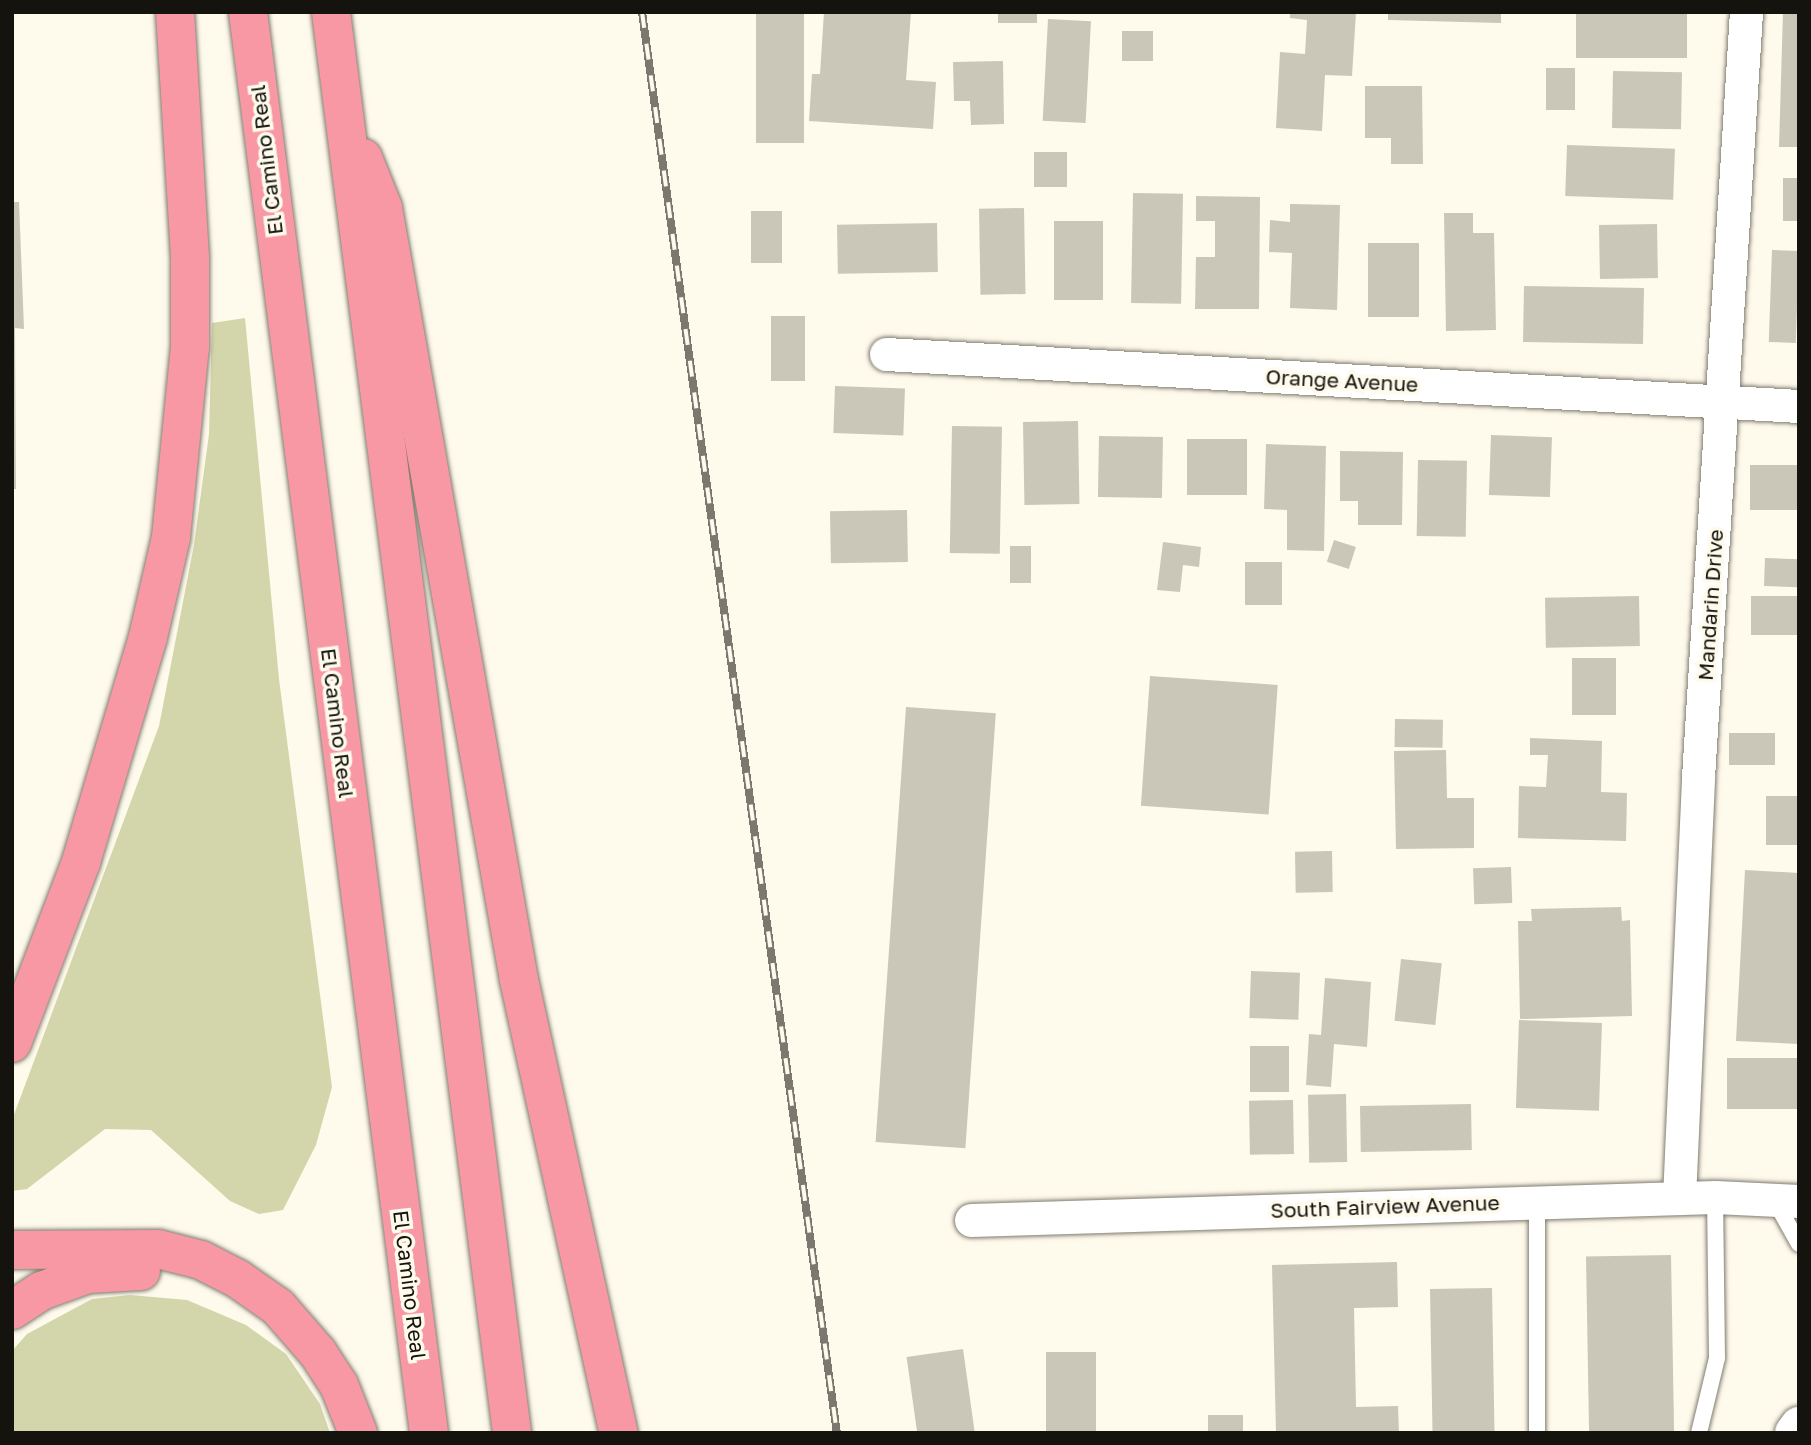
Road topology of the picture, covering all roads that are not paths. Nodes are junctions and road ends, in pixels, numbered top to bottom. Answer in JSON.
{"nodes":[{"id":1,"x":175,"y":12,"type":"edge"},
{"id":2,"x":248,"y":12,"type":"edge"},
{"id":3,"x":331,"y":12,"type":"edge"},
{"id":4,"x":1746,"y":12,"type":"edge"},
{"id":5,"x":342,"y":108,"type":"junction"},
{"id":6,"x":886,"y":354,"type":"dead end"},
{"id":7,"x":1723,"y":402,"type":"junction"},
{"id":8,"x":1799,"y":406,"type":"edge"},
{"id":9,"x":120,"y":730,"type":"junction"},
{"id":10,"x":12,"y":990,"type":"edge"},
{"id":11,"x":12,"y":1043,"type":"edge"},
{"id":12,"x":1715,"y":1197,"type":"junction"},
{"id":13,"x":1679,"y":1198,"type":"junction"},
{"id":14,"x":1787,"y":1201,"type":"edge"},
{"id":15,"x":1536,"y":1202,"type":"junction"},
{"id":16,"x":971,"y":1220,"type":"dead end"},
{"id":17,"x":1799,"y":1244,"type":"edge"},
{"id":18,"x":12,"y":1250,"type":"edge"},
{"id":19,"x":278,"y":1307,"type":"junction"},
{"id":20,"x":12,"y":1310,"type":"edge"},
{"id":21,"x":1799,"y":1426,"type":"edge"},
{"id":22,"x":358,"y":1433,"type":"edge"},
{"id":23,"x":429,"y":1433,"type":"edge"},
{"id":24,"x":512,"y":1433,"type":"edge"},
{"id":25,"x":619,"y":1433,"type":"edge"},
{"id":26,"x":1537,"y":1433,"type":"edge"},
{"id":27,"x":1699,"y":1433,"type":"edge"},
{"id":28,"x":1794,"y":1433,"type":"edge"}],
"edges":[{"from":1,"to":9,"type":"highway"},
{"from":2,"to":23,"type":"highway","name":"El Camino Real"},
{"from":3,"to":5,"type":"highway"},
{"from":4,"to":7,"type":"street","name":"Mandarin Drive"},
{"from":5,"to":24,"type":"highway"},
{"from":5,"to":25,"type":"highway"},
{"from":6,"to":7,"type":"street","name":"Orange Avenue"},
{"from":7,"to":8,"type":"street","name":"Orange Avenue"},
{"from":7,"to":13,"type":"street","name":"Mandarin Drive"},
{"from":9,"to":10,"type":"highway"},
{"from":9,"to":11,"type":"highway"},
{"from":12,"to":13,"type":"street","name":"South Fairview Avenue"},
{"from":12,"to":14,"type":"street","name":"South Fairview Avenue"},
{"from":12,"to":27,"type":"lane"},
{"from":13,"to":15,"type":"street","name":"South Fairview Avenue"},
{"from":14,"to":17,"type":"lane"},
{"from":15,"to":16,"type":"street","name":"South Fairview Avenue"},
{"from":15,"to":26,"type":"lane"},
{"from":18,"to":19,"type":"highway"},
{"from":19,"to":20,"type":"highway"},
{"from":19,"to":22,"type":"highway"},
{"from":21,"to":28,"type":"main road"}]}
